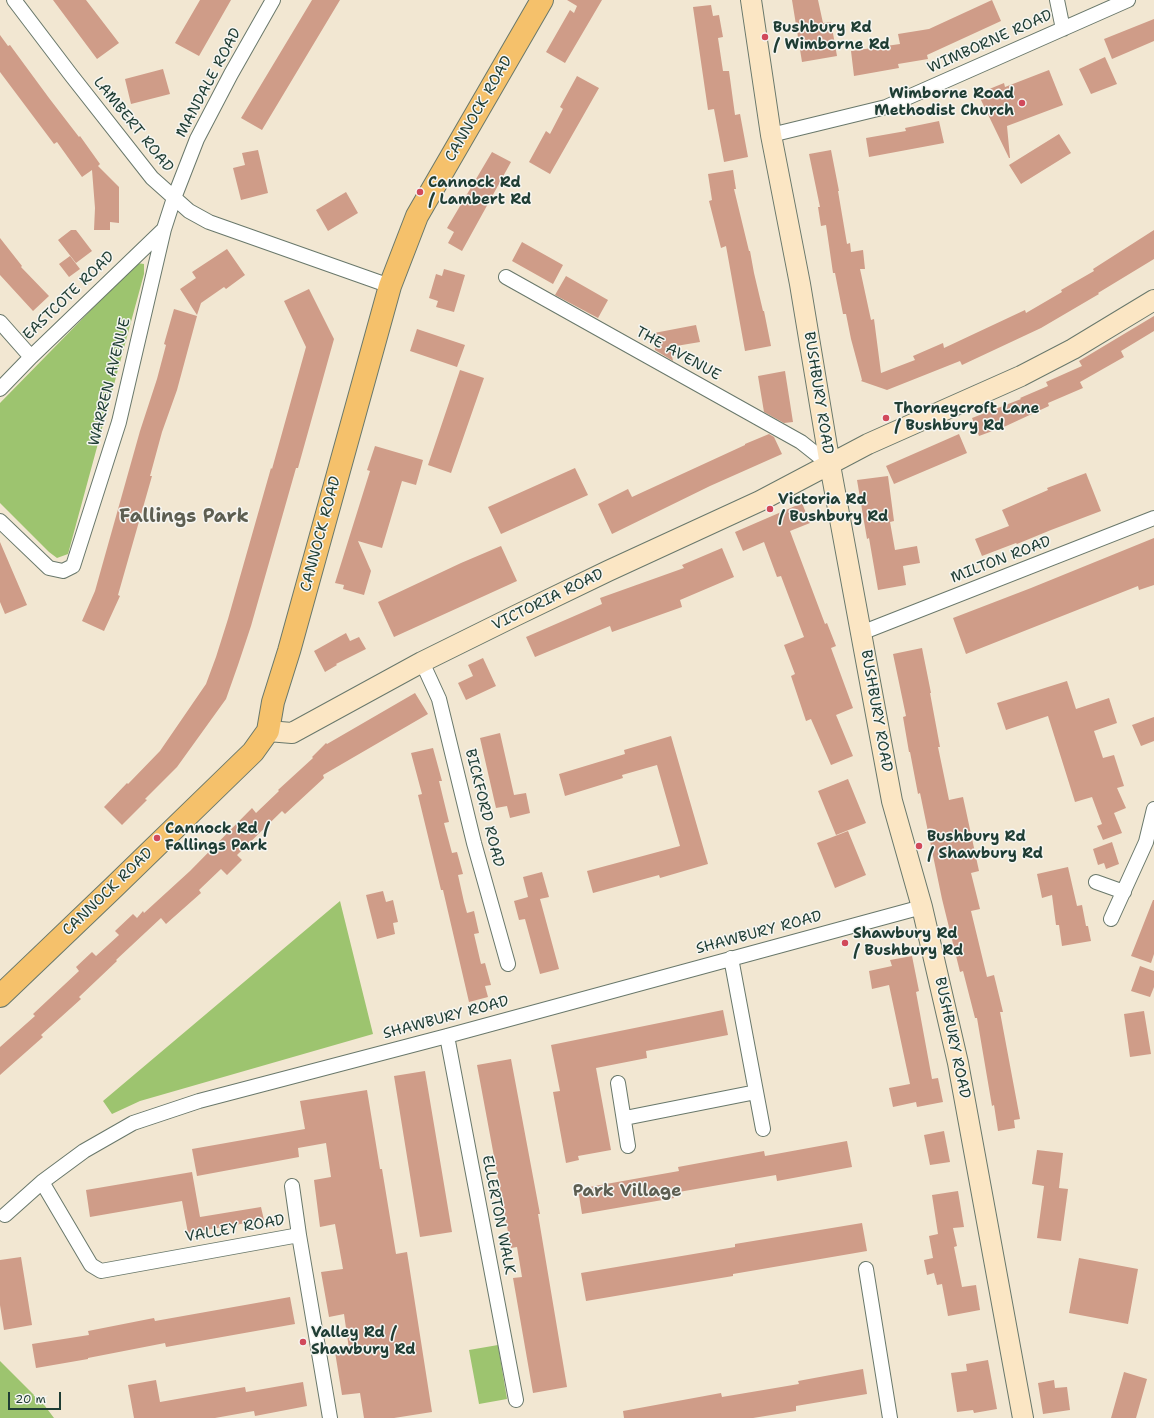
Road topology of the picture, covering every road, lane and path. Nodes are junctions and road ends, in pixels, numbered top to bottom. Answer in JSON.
{"nodes":[{"id":1,"x":14,"y":0,"type":"edge"},
{"id":2,"x":273,"y":0,"type":"edge"},
{"id":3,"x":542,"y":0,"type":"edge"},
{"id":4,"x":751,"y":0,"type":"edge"},
{"id":5,"x":1057,"y":0,"type":"edge"},
{"id":6,"x":1128,"y":0,"type":"edge"},
{"id":7,"x":1062,"y":29,"type":"junction"},
{"id":8,"x":771,"y":135,"type":"junction"},
{"id":9,"x":174,"y":198,"type":"junction"},
{"id":10,"x":164,"y":229,"type":"junction"},
{"id":11,"x":506,"y":277,"type":"dead end"},
{"id":12,"x":390,"y":286,"type":"junction"},
{"id":13,"x":1154,"y":300,"type":"edge"},
{"id":14,"x":0,"y":322,"type":"edge"},
{"id":15,"x":31,"y":357,"type":"junction"},
{"id":16,"x":0,"y":389,"type":"edge"},
{"id":17,"x":830,"y":465,"type":"junction"},
{"id":18,"x":1154,"y":518,"type":"edge"},
{"id":19,"x":0,"y":521,"type":"edge"},
{"id":20,"x":861,"y":634,"type":"junction"},
{"id":21,"x":422,"y":662,"type":"junction"},
{"id":22,"x":268,"y":731,"type":"junction"},
{"id":23,"x":1154,"y":809,"type":"edge"},
{"id":24,"x":1150,"y":843,"type":"edge"},
{"id":25,"x":1096,"y":882,"type":"dead end"},
{"id":26,"x":1124,"y":892,"type":"junction"},
{"id":27,"x":922,"y":907,"type":"junction"},
{"id":28,"x":1111,"y":919,"type":"dead end"},
{"id":29,"x":732,"y":958,"type":"junction"},
{"id":30,"x":508,"y":964,"type":"dead end"},
{"id":31,"x":0,"y":996,"type":"edge"},
{"id":32,"x":447,"y":1036,"type":"junction"},
{"id":33,"x":618,"y":1083,"type":"dead end"},
{"id":34,"x":756,"y":1092,"type":"junction"},
{"id":35,"x":625,"y":1118,"type":"junction"},
{"id":36,"x":763,"y":1129,"type":"dead end"},
{"id":37,"x":628,"y":1146,"type":"dead end"},
{"id":38,"x":42,"y":1182,"type":"junction"},
{"id":39,"x":292,"y":1186,"type":"dead end"},
{"id":40,"x":5,"y":1215,"type":"dead end"},
{"id":41,"x":299,"y":1235,"type":"junction"},
{"id":42,"x":866,"y":1269,"type":"dead end"},
{"id":43,"x":516,"y":1400,"type":"dead end"},
{"id":44,"x":330,"y":1418,"type":"edge"},
{"id":45,"x":890,"y":1418,"type":"edge"},
{"id":46,"x":1024,"y":1418,"type":"edge"}],
"edges":[{"from":1,"to":9,"type":"street","name":"LAMBERT ROAD"},
{"from":2,"to":9,"type":"street","name":"MANDALE ROAD"},
{"from":3,"to":12,"type":"highway","name":"CANNOCK ROAD"},
{"from":4,"to":8,"type":"street","name":"BUSHBURY ROAD"},
{"from":5,"to":7,"type":"street"},
{"from":6,"to":7,"type":"street","name":"WIMBORNE ROAD"},
{"from":7,"to":8,"type":"street","name":"WIMBORNE ROAD"},
{"from":8,"to":17,"type":"street","name":"BUSHBURY ROAD"},
{"from":9,"to":10,"type":"street","name":"MANDALE ROAD"},
{"from":9,"to":12,"type":"street","name":"LAMBERT ROAD"},
{"from":10,"to":15,"type":"street","name":"EASTCOTE ROAD"},
{"from":10,"to":19,"type":"street","name":"WARREN AVENUE"},
{"from":11,"to":17,"type":"street","name":"THE AVENUE"},
{"from":12,"to":22,"type":"highway","name":"CANNOCK ROAD"},
{"from":13,"to":17,"type":"street","name":"VICTORIA ROAD"},
{"from":14,"to":15,"type":"street"},
{"from":15,"to":16,"type":"street","name":"EASTCOTE ROAD"},
{"from":17,"to":20,"type":"street","name":"BUSHBURY ROAD"},
{"from":17,"to":21,"type":"street","name":"VICTORIA ROAD"},
{"from":18,"to":20,"type":"street","name":"MILTON ROAD"},
{"from":20,"to":27,"type":"street","name":"BUSHBURY ROAD"},
{"from":21,"to":22,"type":"street","name":"VICTORIA ROAD"},
{"from":21,"to":30,"type":"street","name":"BICKFORD ROAD"},
{"from":22,"to":31,"type":"highway","name":"CANNOCK ROAD"},
{"from":23,"to":24,"type":"street"},
{"from":24,"to":26,"type":"street"},
{"from":25,"to":26,"type":"street"},
{"from":26,"to":28,"type":"street"},
{"from":27,"to":29,"type":"street","name":"SHAWBURY ROAD"},
{"from":27,"to":46,"type":"street","name":"BUSHBURY ROAD"},
{"from":29,"to":32,"type":"street","name":"SHAWBURY ROAD"},
{"from":29,"to":34,"type":"street"},
{"from":32,"to":38,"type":"street","name":"SHAWBURY ROAD"},
{"from":32,"to":43,"type":"street","name":"ELLERTON WALK"},
{"from":33,"to":35,"type":"street"},
{"from":34,"to":35,"type":"street"},
{"from":34,"to":36,"type":"street"},
{"from":35,"to":37,"type":"street"},
{"from":38,"to":40,"type":"street","name":"SHAWBURY ROAD"},
{"from":38,"to":41,"type":"street","name":"VALLEY ROAD"},
{"from":39,"to":41,"type":"street"},
{"from":41,"to":44,"type":"street","name":"VALLEY ROAD"},
{"from":42,"to":45,"type":"street"}]}
